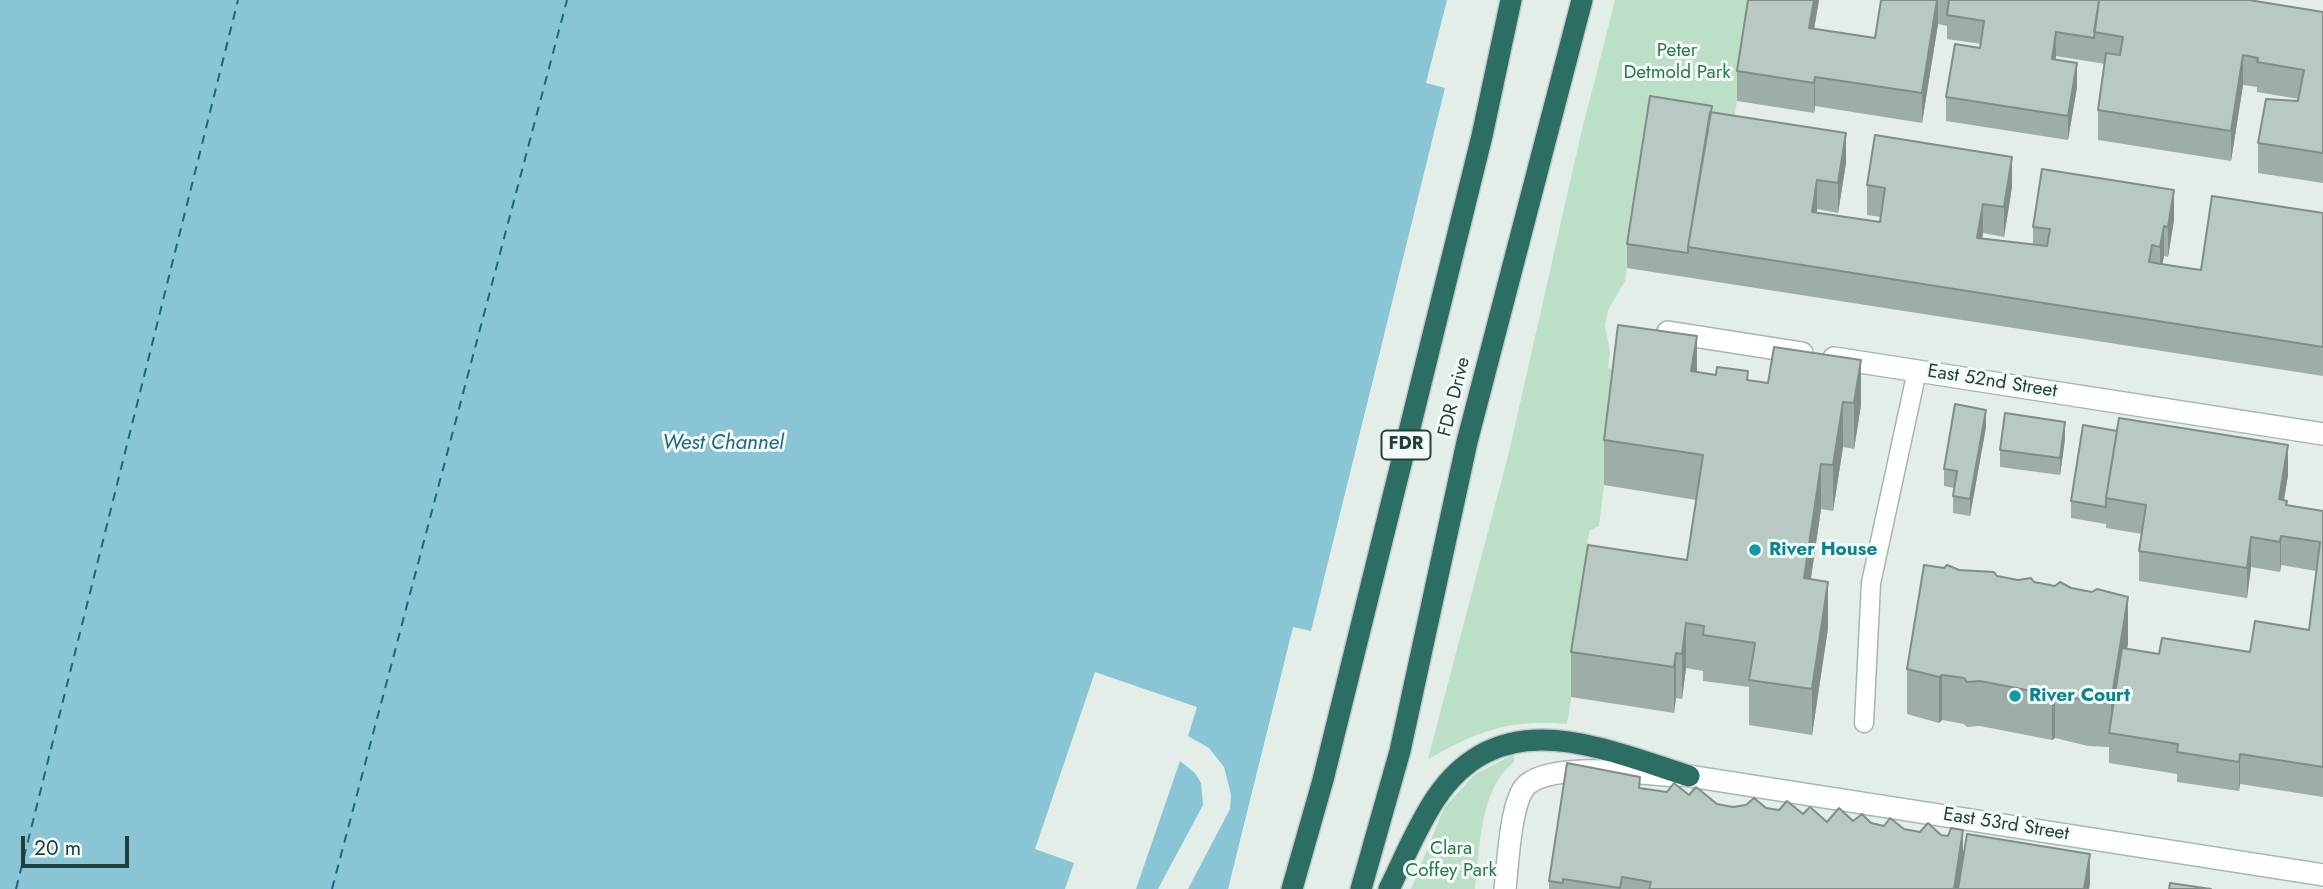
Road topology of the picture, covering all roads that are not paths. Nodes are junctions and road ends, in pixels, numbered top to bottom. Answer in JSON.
{"nodes":[{"id":1,"x":1511,"y":0,"type":"edge"},
{"id":2,"x":1581,"y":0,"type":"edge"},
{"id":3,"x":1661,"y":331,"type":"edge"},
{"id":4,"x":1917,"y":371,"type":"junction"},
{"id":5,"x":2323,"y":434,"type":"edge"},
{"id":6,"x":1864,"y":723,"type":"dead end"},
{"id":7,"x":1689,"y":776,"type":"junction"},
{"id":8,"x":2323,"y":875,"type":"edge"},
{"id":9,"x":1292,"y":889,"type":"edge"},
{"id":10,"x":1361,"y":889,"type":"edge"},
{"id":11,"x":1389,"y":889,"type":"edge"},
{"id":12,"x":1505,"y":889,"type":"edge"}],
"edges":[{"from":1,"to":9,"type":"highway","name":"FDR Drive","number":"FDR"},
{"from":2,"to":10,"type":"highway","name":"FDR Drive"},
{"from":3,"to":4,"type":"street","name":"East 52nd Street"},
{"from":4,"to":5,"type":"street","name":"East 52nd Street"},
{"from":4,"to":6,"type":"lane"},
{"from":7,"to":8,"type":"street","name":"East 53rd Street"},
{"from":7,"to":11,"type":"highway"},
{"from":7,"to":12,"type":"street","name":"East 53rd Street"}]}
